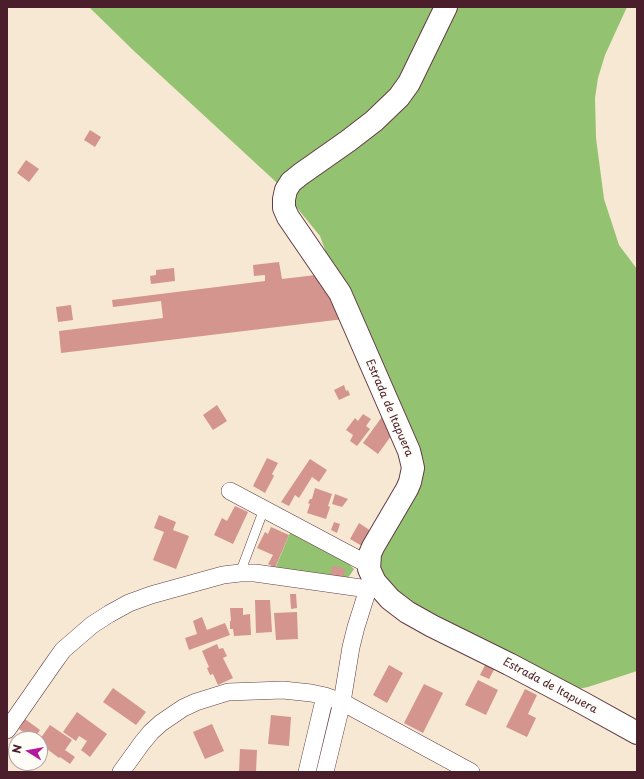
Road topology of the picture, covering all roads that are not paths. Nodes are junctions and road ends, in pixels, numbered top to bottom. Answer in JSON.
{"nodes":[{"id":1,"x":446,"y":7,"type":"edge"},
{"id":2,"x":230,"y":491,"type":"dead end"},
{"id":3,"x":264,"y":509,"type":"junction"},
{"id":4,"x":240,"y":572,"type":"junction"},
{"id":5,"x":371,"y":579,"type":"junction"},
{"id":6,"x":325,"y":696,"type":"junction"},
{"id":7,"x":342,"y":702,"type":"junction"},
{"id":8,"x":7,"y":730,"type":"edge"},
{"id":9,"x":637,"y":733,"type":"edge"},
{"id":10,"x":121,"y":772,"type":"edge"},
{"id":11,"x":307,"y":772,"type":"edge"},
{"id":12,"x":324,"y":772,"type":"edge"},
{"id":13,"x":471,"y":772,"type":"edge"}],
"edges":[{"from":1,"to":5,"type":"street","name":"Estrada de Itapuera"},
{"from":2,"to":3,"type":"street"},
{"from":3,"to":4,"type":"lane"},
{"from":3,"to":5,"type":"street"},
{"from":4,"to":5,"type":"street"},
{"from":4,"to":8,"type":"street"},
{"from":5,"to":7,"type":"street"},
{"from":5,"to":9,"type":"street","name":"Estrada de Itapuera"},
{"from":6,"to":7,"type":"street"},
{"from":6,"to":10,"type":"street"},
{"from":6,"to":11,"type":"street"},
{"from":7,"to":12,"type":"street"},
{"from":7,"to":13,"type":"street"}]}
